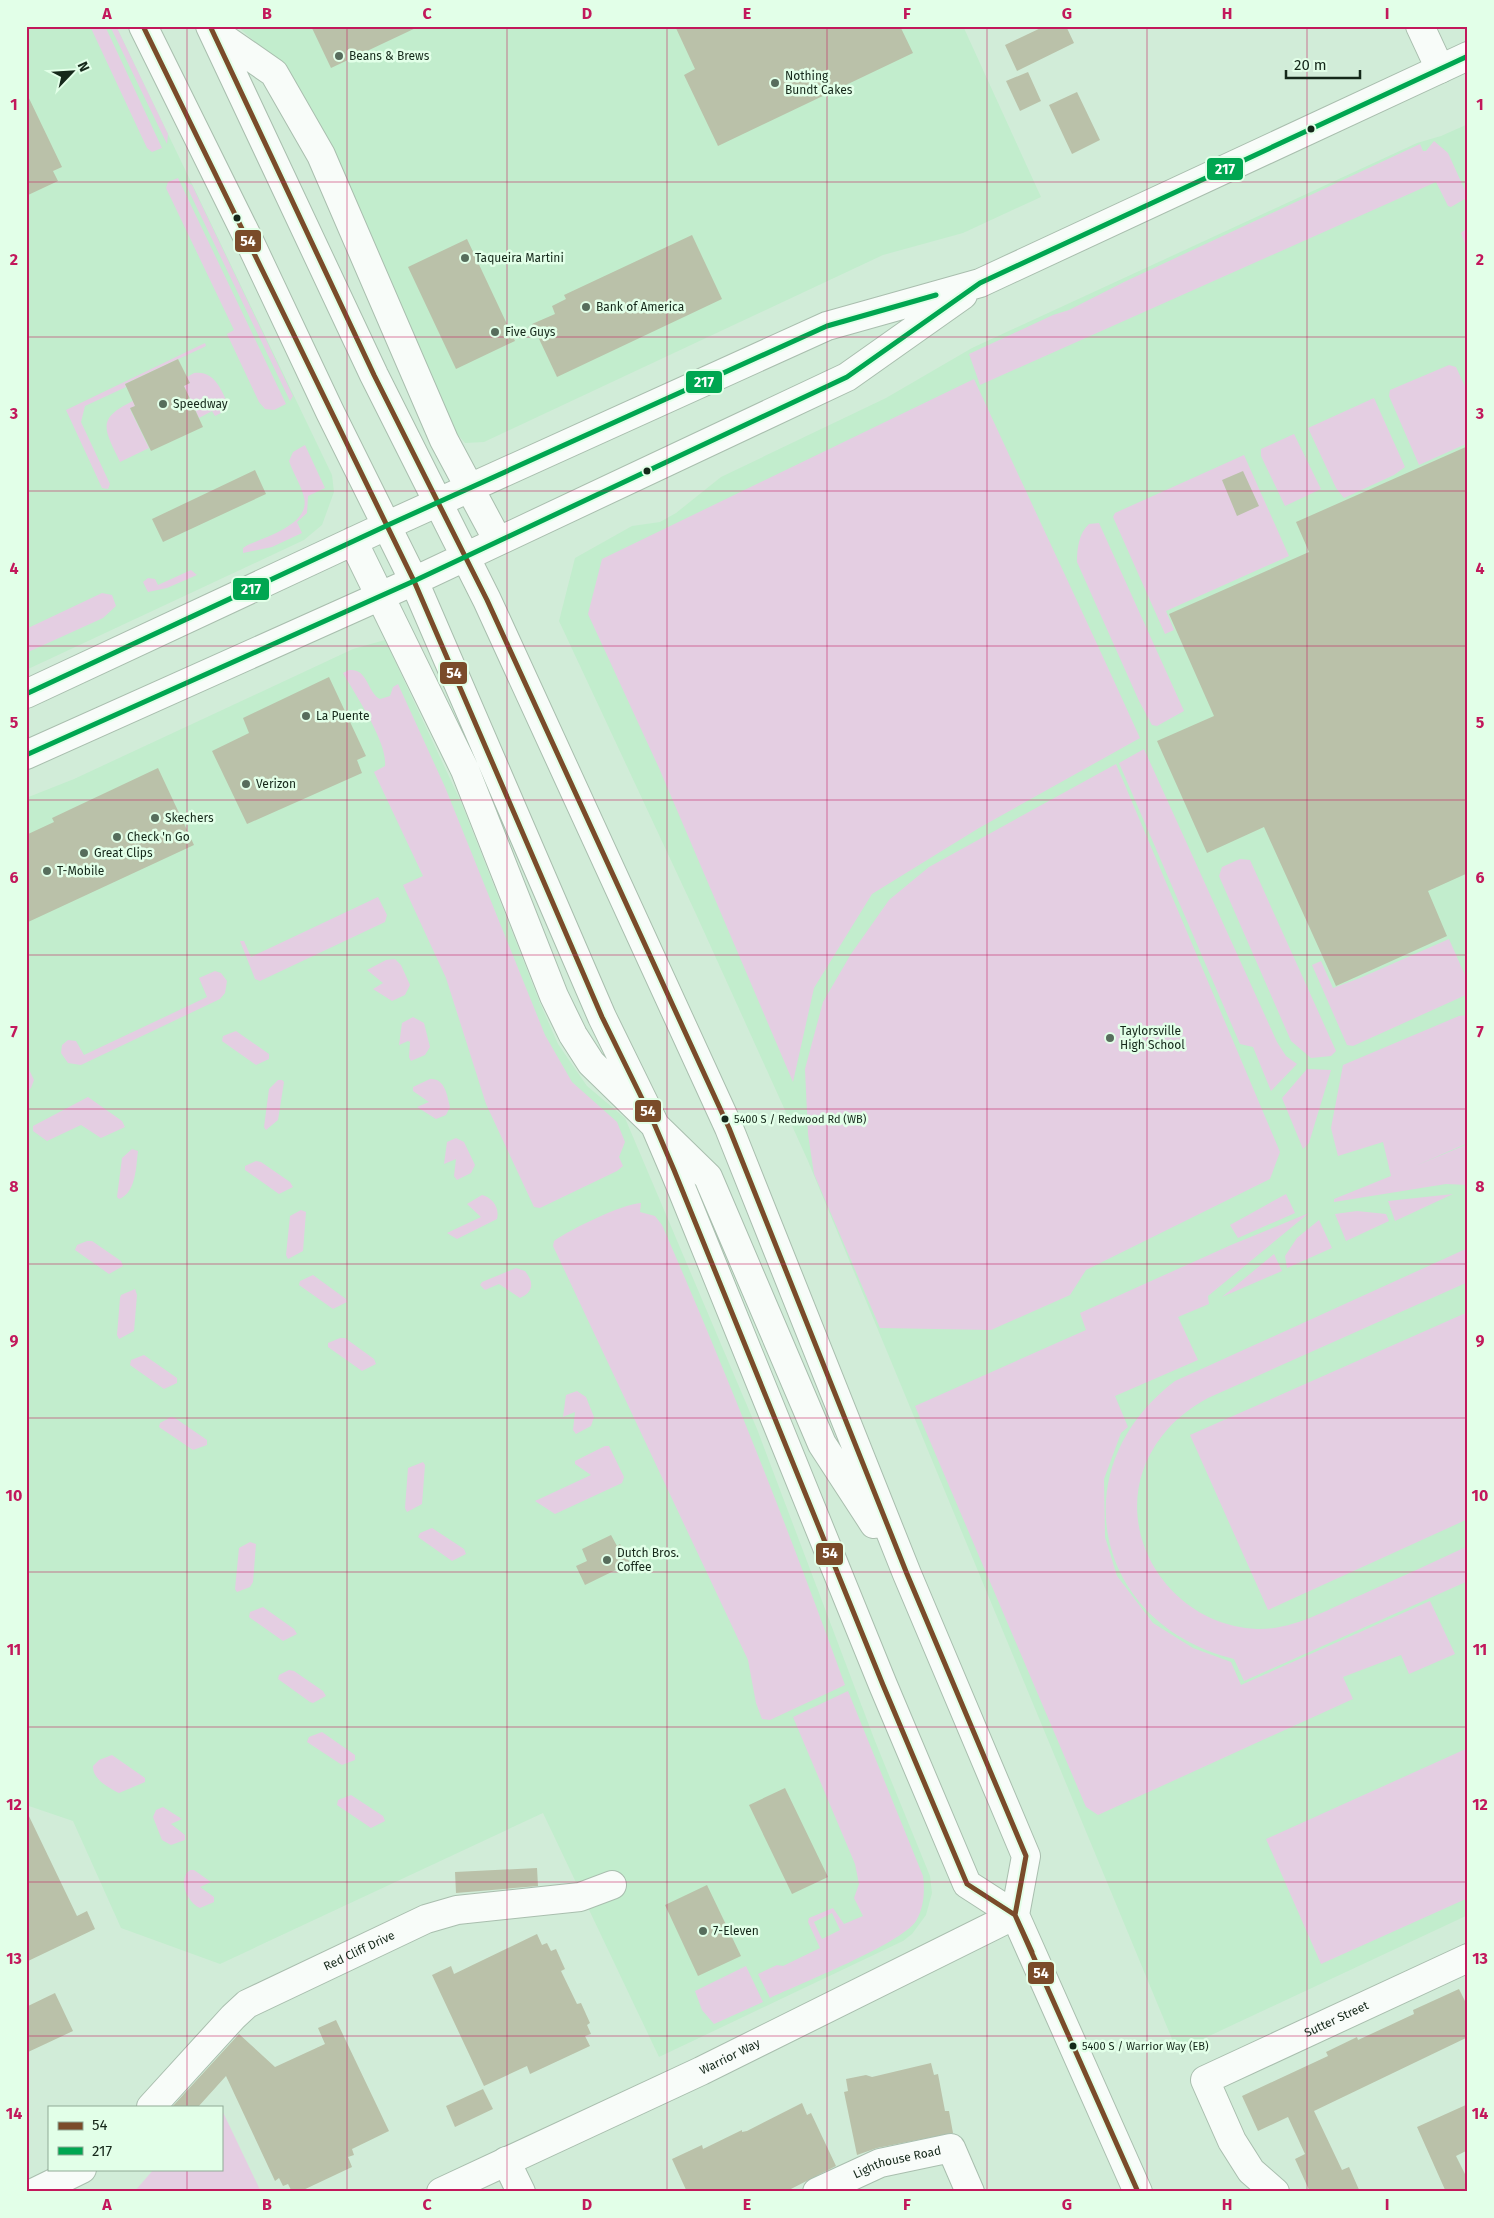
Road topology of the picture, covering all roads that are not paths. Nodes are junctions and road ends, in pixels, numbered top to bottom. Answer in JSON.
{"nodes":[{"id":1,"x":143,"y":26,"type":"edge"},
{"id":2,"x":1420,"y":26,"type":"edge"},
{"id":3,"x":210,"y":27,"type":"edge"},
{"id":4,"x":1468,"y":56,"type":"edge"},
{"id":5,"x":1440,"y":69,"type":"junction"},
{"id":6,"x":980,"y":283,"type":"junction"},
{"id":7,"x":470,"y":488,"type":"junction"},
{"id":8,"x":438,"y":503,"type":"junction"},
{"id":9,"x":388,"y":525,"type":"junction"},
{"id":10,"x":353,"y":541,"type":"junction"},
{"id":11,"x":498,"y":541,"type":"junction"},
{"id":12,"x":465,"y":557,"type":"junction"},
{"id":13,"x":414,"y":581,"type":"junction"},
{"id":14,"x":380,"y":595,"type":"junction"},
{"id":15,"x":26,"y":694,"type":"edge"},
{"id":16,"x":26,"y":755,"type":"edge"},
{"id":17,"x":653,"y":1121,"type":"junction"},
{"id":18,"x":907,"y":1574,"type":"junction"},
{"id":19,"x":612,"y":1885,"type":"dead end"},
{"id":20,"x":1015,"y":1915,"type":"junction"},
{"id":21,"x":1468,"y":1958,"type":"edge"},
{"id":22,"x":152,"y":2106,"type":"edge"},
{"id":23,"x":506,"y":2161,"type":"junction"},
{"id":24,"x":80,"y":2170,"type":"edge"},
{"id":25,"x":484,"y":2183,"type":"edge"},
{"id":26,"x":828,"y":2190,"type":"edge"},
{"id":27,"x":34,"y":2192,"type":"edge"},
{"id":28,"x":441,"y":2192,"type":"edge"},
{"id":29,"x":521,"y":2192,"type":"edge"},
{"id":30,"x":970,"y":2192,"type":"edge"},
{"id":31,"x":1138,"y":2192,"type":"edge"},
{"id":32,"x":1275,"y":2192,"type":"edge"}],
"edges":[{"from":1,"to":9,"type":"main road"},
{"from":2,"to":5,"type":"main road"},
{"from":3,"to":7,"type":"main road"},
{"from":3,"to":8,"type":"main road"},
{"from":4,"to":5,"type":"main road"},
{"from":5,"to":6,"type":"main road"},
{"from":6,"to":7,"type":"main road"},
{"from":6,"to":11,"type":"main road"},
{"from":7,"to":8,"type":"main road"},
{"from":7,"to":11,"type":"main road"},
{"from":8,"to":9,"type":"main road"},
{"from":8,"to":12,"type":"main road"},
{"from":9,"to":10,"type":"main road"},
{"from":9,"to":13,"type":"main road"},
{"from":10,"to":14,"type":"main road"},
{"from":10,"to":15,"type":"main road"},
{"from":11,"to":12,"type":"main road"},
{"from":12,"to":13,"type":"main road"},
{"from":12,"to":18,"type":"main road"},
{"from":13,"to":14,"type":"main road"},
{"from":13,"to":17,"type":"main road"},
{"from":14,"to":16,"type":"main road"},
{"from":14,"to":17,"type":"main road"},
{"from":17,"to":18,"type":"main road"},
{"from":17,"to":20,"type":"main road"},
{"from":18,"to":20,"type":"main road"},
{"from":19,"to":22,"type":"main road","name":"Red Cliff Drive"},
{"from":20,"to":23,"type":"main road","name":"Warrior Way"},
{"from":20,"to":31,"type":"main road"},
{"from":21,"to":32,"type":"main road","name":"Sutter Street"},
{"from":23,"to":25,"type":"main road","name":"Warrior Way"},
{"from":23,"to":29,"type":"main road"},
{"from":24,"to":27,"type":"main road"},
{"from":25,"to":28,"type":"main road","name":"Warrior Way"},
{"from":26,"to":30,"type":"main road","name":"Lighthouse Road"}]}
